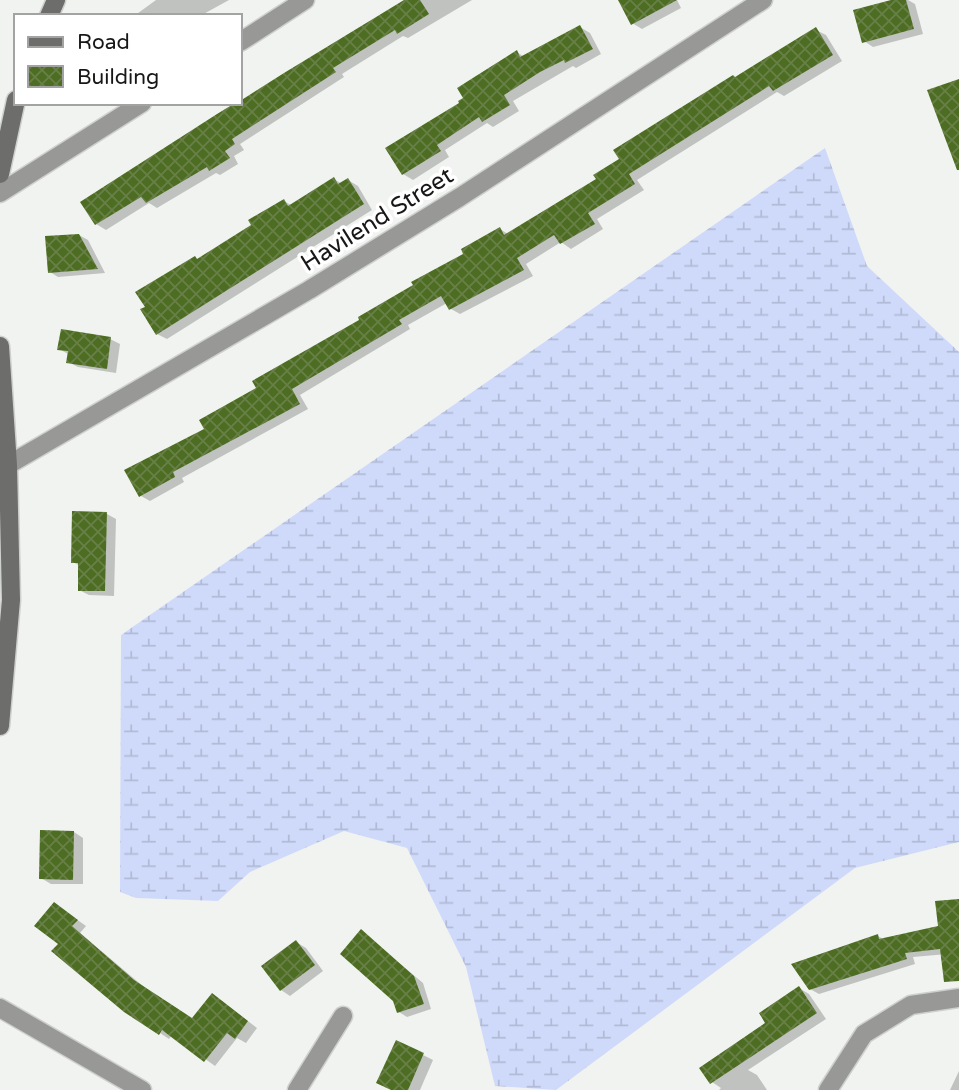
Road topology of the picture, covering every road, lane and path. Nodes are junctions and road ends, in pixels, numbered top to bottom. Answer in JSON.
{"nodes":[{"id":1,"x":305,"y":0,"type":"edge"},
{"id":2,"x":763,"y":0,"type":"edge"},
{"id":3,"x":242,"y":41,"type":"edge"},
{"id":4,"x":15,"y":105,"type":"edge"},
{"id":5,"x":139,"y":105,"type":"edge"},
{"id":6,"x":0,"y":174,"type":"edge"},
{"id":7,"x":0,"y":193,"type":"edge"},
{"id":8,"x":0,"y":346,"type":"edge"},
{"id":9,"x":8,"y":466,"type":"junction"},
{"id":10,"x":0,"y":726,"type":"edge"},
{"id":11,"x":959,"y":998,"type":"edge"},
{"id":12,"x":0,"y":1008,"type":"edge"},
{"id":13,"x":343,"y":1016,"type":"dead end"},
{"id":14,"x":142,"y":1090,"type":"edge"},
{"id":15,"x":297,"y":1090,"type":"edge"},
{"id":16,"x":828,"y":1090,"type":"edge"}],
"edges":[{"from":1,"to":3,"type":"street"},
{"from":2,"to":9,"type":"street","name":"Havilend Street"},
{"from":4,"to":6,"type":"street"},
{"from":5,"to":7,"type":"street"},
{"from":8,"to":9,"type":"street"},
{"from":9,"to":10,"type":"street"},
{"from":11,"to":16,"type":"street"},
{"from":12,"to":14,"type":"street"},
{"from":13,"to":15,"type":"street"}]}
